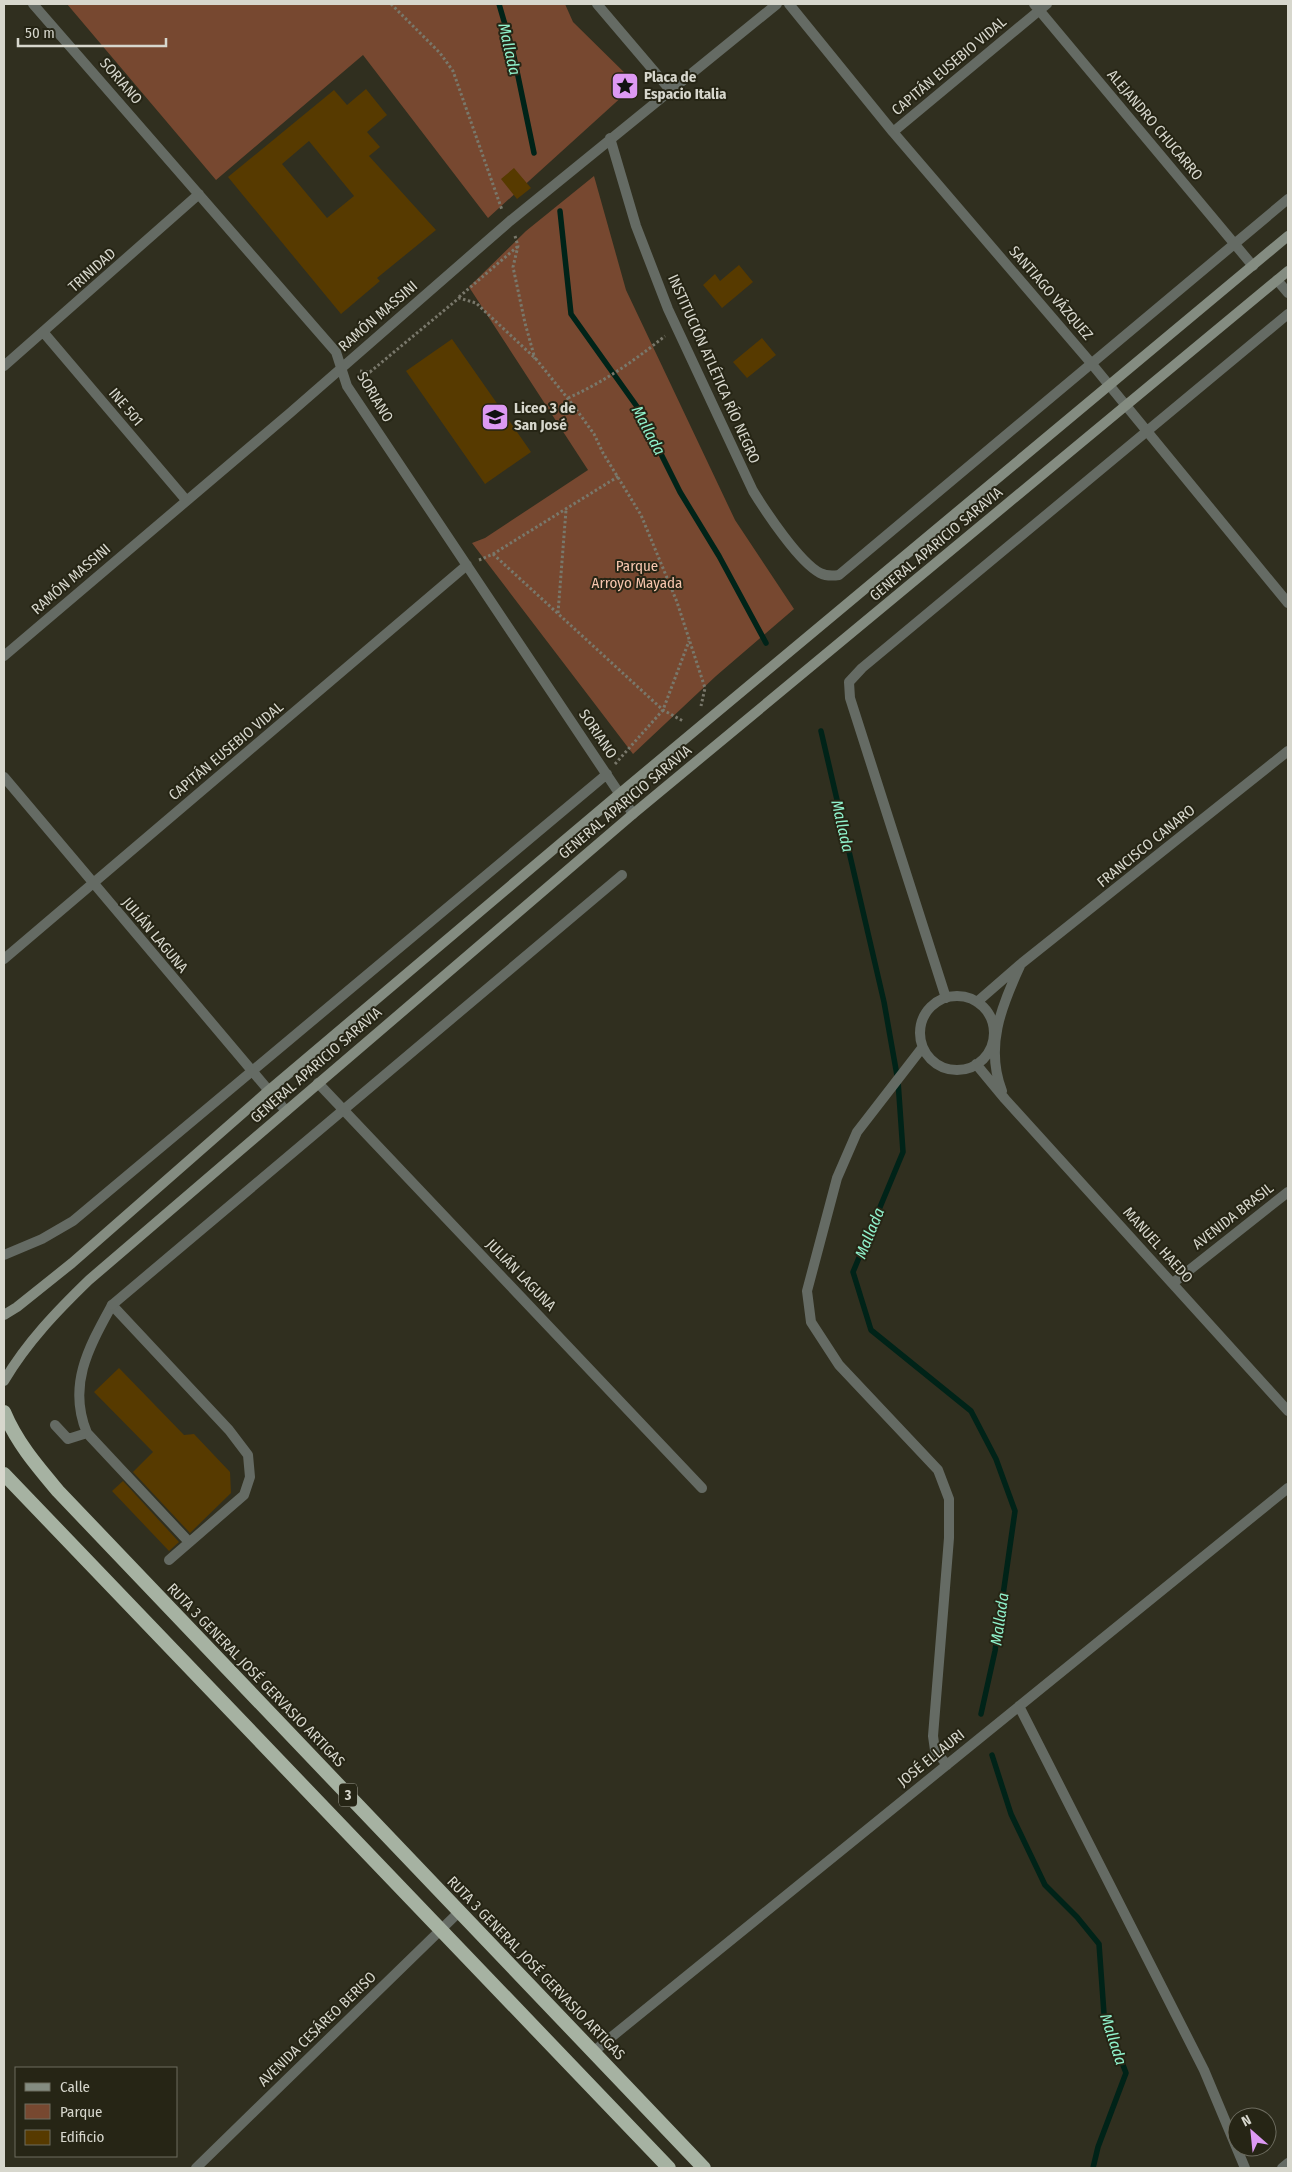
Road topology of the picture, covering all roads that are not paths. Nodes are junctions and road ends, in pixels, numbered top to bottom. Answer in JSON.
{"nodes":[{"id":1,"x":34,"y":4,"type":"edge"},
{"id":2,"x":597,"y":4,"type":"edge"},
{"id":3,"x":777,"y":4,"type":"edge"},
{"id":4,"x":789,"y":4,"type":"edge"},
{"id":5,"x":1040,"y":6,"type":"edge"},
{"id":6,"x":671,"y":91,"type":"junction"},
{"id":7,"x":893,"y":132,"type":"junction"},
{"id":8,"x":610,"y":138,"type":"junction"},
{"id":9,"x":199,"y":194,"type":"junction"},
{"id":10,"x":1288,"y":199,"type":"edge"},
{"id":11,"x":1288,"y":236,"type":"edge"},
{"id":12,"x":1234,"y":244,"type":"junction"},
{"id":13,"x":1253,"y":266,"type":"junction"},
{"id":14,"x":1288,"y":271,"type":"edge"},
{"id":15,"x":1277,"y":280,"type":"junction"},
{"id":16,"x":1288,"y":293,"type":"edge"},
{"id":17,"x":1288,"y":314,"type":"edge"},
{"id":18,"x":44,"y":333,"type":"junction"},
{"id":19,"x":1091,"y":363,"type":"junction"},
{"id":20,"x":4,"y":366,"type":"edge"},
{"id":21,"x":342,"y":368,"type":"junction"},
{"id":22,"x":1110,"y":386,"type":"junction"},
{"id":23,"x":1126,"y":406,"type":"junction"},
{"id":24,"x":1147,"y":432,"type":"junction"},
{"id":25,"x":186,"y":500,"type":"junction"},
{"id":26,"x":467,"y":565,"type":"junction"},
{"id":27,"x":1288,"y":603,"type":"edge"},
{"id":28,"x":4,"y":656,"type":"edge"},
{"id":29,"x":1288,"y":751,"type":"edge"},
{"id":30,"x":607,"y":774,"type":"junction"},
{"id":31,"x":4,"y":776,"type":"edge"},
{"id":32,"x":619,"y":794,"type":"junction"},
{"id":33,"x":633,"y":814,"type":"junction"},
{"id":34,"x":622,"y":876,"type":"dead end"},
{"id":35,"x":93,"y":884,"type":"junction"},
{"id":36,"x":4,"y":959,"type":"edge"},
{"id":37,"x":1022,"y":963,"type":"junction"},
{"id":38,"x":946,"y":998,"type":"junction"},
{"id":39,"x":977,"y":1002,"type":"junction"},
{"id":40,"x":994,"y":1038,"type":"junction"},
{"id":41,"x":922,"y":1048,"type":"junction"},
{"id":42,"x":909,"y":1064,"type":"junction"},
{"id":43,"x":936,"y":1064,"type":"junction"},
{"id":44,"x":976,"y":1064,"type":"junction"},
{"id":45,"x":251,"y":1071,"type":"junction"},
{"id":46,"x":318,"y":1084,"type":"junction"},
{"id":47,"x":268,"y":1091,"type":"junction"},
{"id":48,"x":1004,"y":1099,"type":"junction"},
{"id":49,"x":342,"y":1110,"type":"junction"},
{"id":50,"x":286,"y":1111,"type":"junction"},
{"id":51,"x":1288,"y":1192,"type":"edge"},
{"id":52,"x":4,"y":1255,"type":"edge"},
{"id":53,"x":1173,"y":1283,"type":"junction"},
{"id":54,"x":112,"y":1305,"type":"junction"},
{"id":55,"x":4,"y":1315,"type":"edge"},
{"id":56,"x":4,"y":1381,"type":"edge"},
{"id":57,"x":4,"y":1412,"type":"edge"},
{"id":58,"x":1288,"y":1412,"type":"edge"},
{"id":59,"x":55,"y":1425,"type":"dead end"},
{"id":60,"x":87,"y":1433,"type":"junction"},
{"id":61,"x":4,"y":1474,"type":"edge"},
{"id":62,"x":702,"y":1488,"type":"dead end"},
{"id":63,"x":1288,"y":1488,"type":"edge"},
{"id":64,"x":189,"y":1542,"type":"junction"},
{"id":65,"x":169,"y":1560,"type":"dead end"},
{"id":66,"x":1019,"y":1706,"type":"junction"},
{"id":67,"x":947,"y":1765,"type":"junction"},
{"id":68,"x":459,"y":1912,"type":"junction"},
{"id":69,"x":440,"y":1931,"type":"junction"},
{"id":70,"x":593,"y":2052,"type":"junction"},
{"id":71,"x":1288,"y":2163,"type":"edge"},
{"id":72,"x":196,"y":2168,"type":"edge"},
{"id":73,"x":669,"y":2168,"type":"edge"},
{"id":74,"x":704,"y":2168,"type":"edge"},
{"id":75,"x":1245,"y":2168,"type":"edge"},
{"id":76,"x":1282,"y":2168,"type":"edge"}],
"edges":[{"from":1,"to":9,"type":"street","name":"SORIANO"},
{"from":2,"to":6,"type":"street"},
{"from":3,"to":6,"type":"street","name":"RAMÓN MASSINI"},
{"from":4,"to":7,"type":"street","name":"SANTIAGO VÁZQUEZ"},
{"from":5,"to":7,"type":"street","name":"CAPITÁN EUSEBIO VIDAL"},
{"from":5,"to":12,"type":"street","name":"ALEJANDRO CHUCARRO"},
{"from":6,"to":8,"type":"street","name":"RAMÓN MASSINI"},
{"from":7,"to":19,"type":"street","name":"SANTIAGO VÁZQUEZ"},
{"from":8,"to":19,"type":"street","name":"INSTITUCIÓN ATLÉTICA RÍO NEGRO"},
{"from":8,"to":21,"type":"street","name":"RAMÓN MASSINI"},
{"from":9,"to":18,"type":"street","name":"TRINIDAD"},
{"from":9,"to":21,"type":"street","name":"SORIANO"},
{"from":10,"to":12,"type":"street"},
{"from":11,"to":13,"type":"main road","name":"GENERAL APARICIO SARAVIA"},
{"from":12,"to":13,"type":"street","name":"ALEJANDRO CHUCARRO"},
{"from":12,"to":19,"type":"street"},
{"from":13,"to":22,"type":"main road","name":"GENERAL APARICIO SARAVIA"},
{"from":14,"to":15,"type":"main road","name":"GENERAL APARICIO SARAVIA"},
{"from":15,"to":16,"type":"street"},
{"from":15,"to":23,"type":"main road","name":"GENERAL APARICIO SARAVIA"},
{"from":17,"to":24,"type":"street"},
{"from":18,"to":20,"type":"street","name":"TRINIDAD"},
{"from":18,"to":25,"type":"street","name":"INE 501"},
{"from":19,"to":22,"type":"street","name":"SANTIAGO VÁZQUEZ"},
{"from":21,"to":25,"type":"street","name":"RAMÓN MASSINI"},
{"from":21,"to":26,"type":"street","name":"SORIANO"},
{"from":22,"to":23,"type":"street","name":"SANTIAGO VÁZQUEZ"},
{"from":22,"to":32,"type":"main road","name":"GENERAL APARICIO SARAVIA"},
{"from":23,"to":24,"type":"street","name":"SANTIAGO VÁZQUEZ"},
{"from":23,"to":33,"type":"main road","name":"GENERAL APARICIO SARAVIA"},
{"from":24,"to":27,"type":"street","name":"SANTIAGO VÁZQUEZ"},
{"from":24,"to":38,"type":"street"},
{"from":25,"to":28,"type":"street","name":"RAMÓN MASSINI"},
{"from":26,"to":30,"type":"street","name":"SORIANO"},
{"from":26,"to":35,"type":"street","name":"CAPITÁN EUSEBIO VIDAL"},
{"from":29,"to":37,"type":"street","name":"FRANCISCO CANARO"},
{"from":30,"to":32,"type":"street","name":"SORIANO"},
{"from":30,"to":45,"type":"street"},
{"from":31,"to":35,"type":"street","name":"JULIÁN LAGUNA"},
{"from":32,"to":33,"type":"street","name":"SORIANO"},
{"from":32,"to":47,"type":"main road","name":"GENERAL APARICIO SARAVIA"},
{"from":33,"to":46,"type":"main road","name":"GENERAL APARICIO SARAVIA"},
{"from":34,"to":49,"type":"street"},
{"from":35,"to":36,"type":"street","name":"CAPITÁN EUSEBIO VIDAL"},
{"from":35,"to":45,"type":"street","name":"JULIÁN LAGUNA"},
{"from":37,"to":39,"type":"street","name":"FRANCISCO CANARO"},
{"from":37,"to":40,"type":"street"},
{"from":38,"to":39,"type":"street"},
{"from":38,"to":41,"type":"street"},
{"from":39,"to":40,"type":"street"},
{"from":40,"to":44,"type":"street"},
{"from":40,"to":48,"type":"street"},
{"from":41,"to":42,"type":"street"},
{"from":41,"to":43,"type":"street"},
{"from":42,"to":43,"type":"street"},
{"from":42,"to":67,"type":"street"},
{"from":43,"to":44,"type":"street"},
{"from":44,"to":48,"type":"street","name":"MANUEL HAEDO"},
{"from":45,"to":47,"type":"street","name":"JULIÁN LAGUNA"},
{"from":45,"to":52,"type":"street"},
{"from":46,"to":49,"type":"street","name":"JULIÁN LAGUNA"},
{"from":46,"to":50,"type":"main road","name":"GENERAL APARICIO SARAVIA"},
{"from":47,"to":50,"type":"street","name":"JULIÁN LAGUNA"},
{"from":47,"to":55,"type":"main road","name":"GENERAL APARICIO SARAVIA"},
{"from":48,"to":53,"type":"street","name":"MANUEL HAEDO"},
{"from":49,"to":54,"type":"street"},
{"from":49,"to":62,"type":"street","name":"JULIÁN LAGUNA"},
{"from":50,"to":56,"type":"main road","name":"GENERAL APARICIO SARAVIA"},
{"from":51,"to":53,"type":"street","name":"AVENIDA BRASIL"},
{"from":53,"to":58,"type":"street","name":"MANUEL HAEDO"},
{"from":54,"to":60,"type":"street"},
{"from":54,"to":64,"type":"street"},
{"from":57,"to":68,"type":"highway","name":"RUTA 3 GENERAL JOSÉ GERVASIO ARTIGAS","number":"3"},
{"from":59,"to":60,"type":"street"},
{"from":60,"to":64,"type":"street"},
{"from":61,"to":69,"type":"highway","number":"3"},
{"from":63,"to":66,"type":"street","name":"JOSÉ ELLAURI"},
{"from":64,"to":65,"type":"street"},
{"from":66,"to":67,"type":"street","name":"JOSÉ ELLAURI"},
{"from":66,"to":75,"type":"street"},
{"from":67,"to":70,"type":"street","name":"JOSÉ ELLAURI"},
{"from":68,"to":69,"type":"street","name":"AVENIDA CESÁREO BERISO"},
{"from":68,"to":70,"type":"highway","name":"RUTA 3 GENERAL JOSÉ GERVASIO ARTIGAS","number":"3"},
{"from":69,"to":72,"type":"street","name":"AVENIDA CESÁREO BERISO"},
{"from":69,"to":73,"type":"highway","number":"3"},
{"from":70,"to":74,"type":"highway","name":"RUTA 3 GENERAL JOSÉ GERVASIO ARTIGAS","number":"3"},
{"from":71,"to":76,"type":"street"}]}
